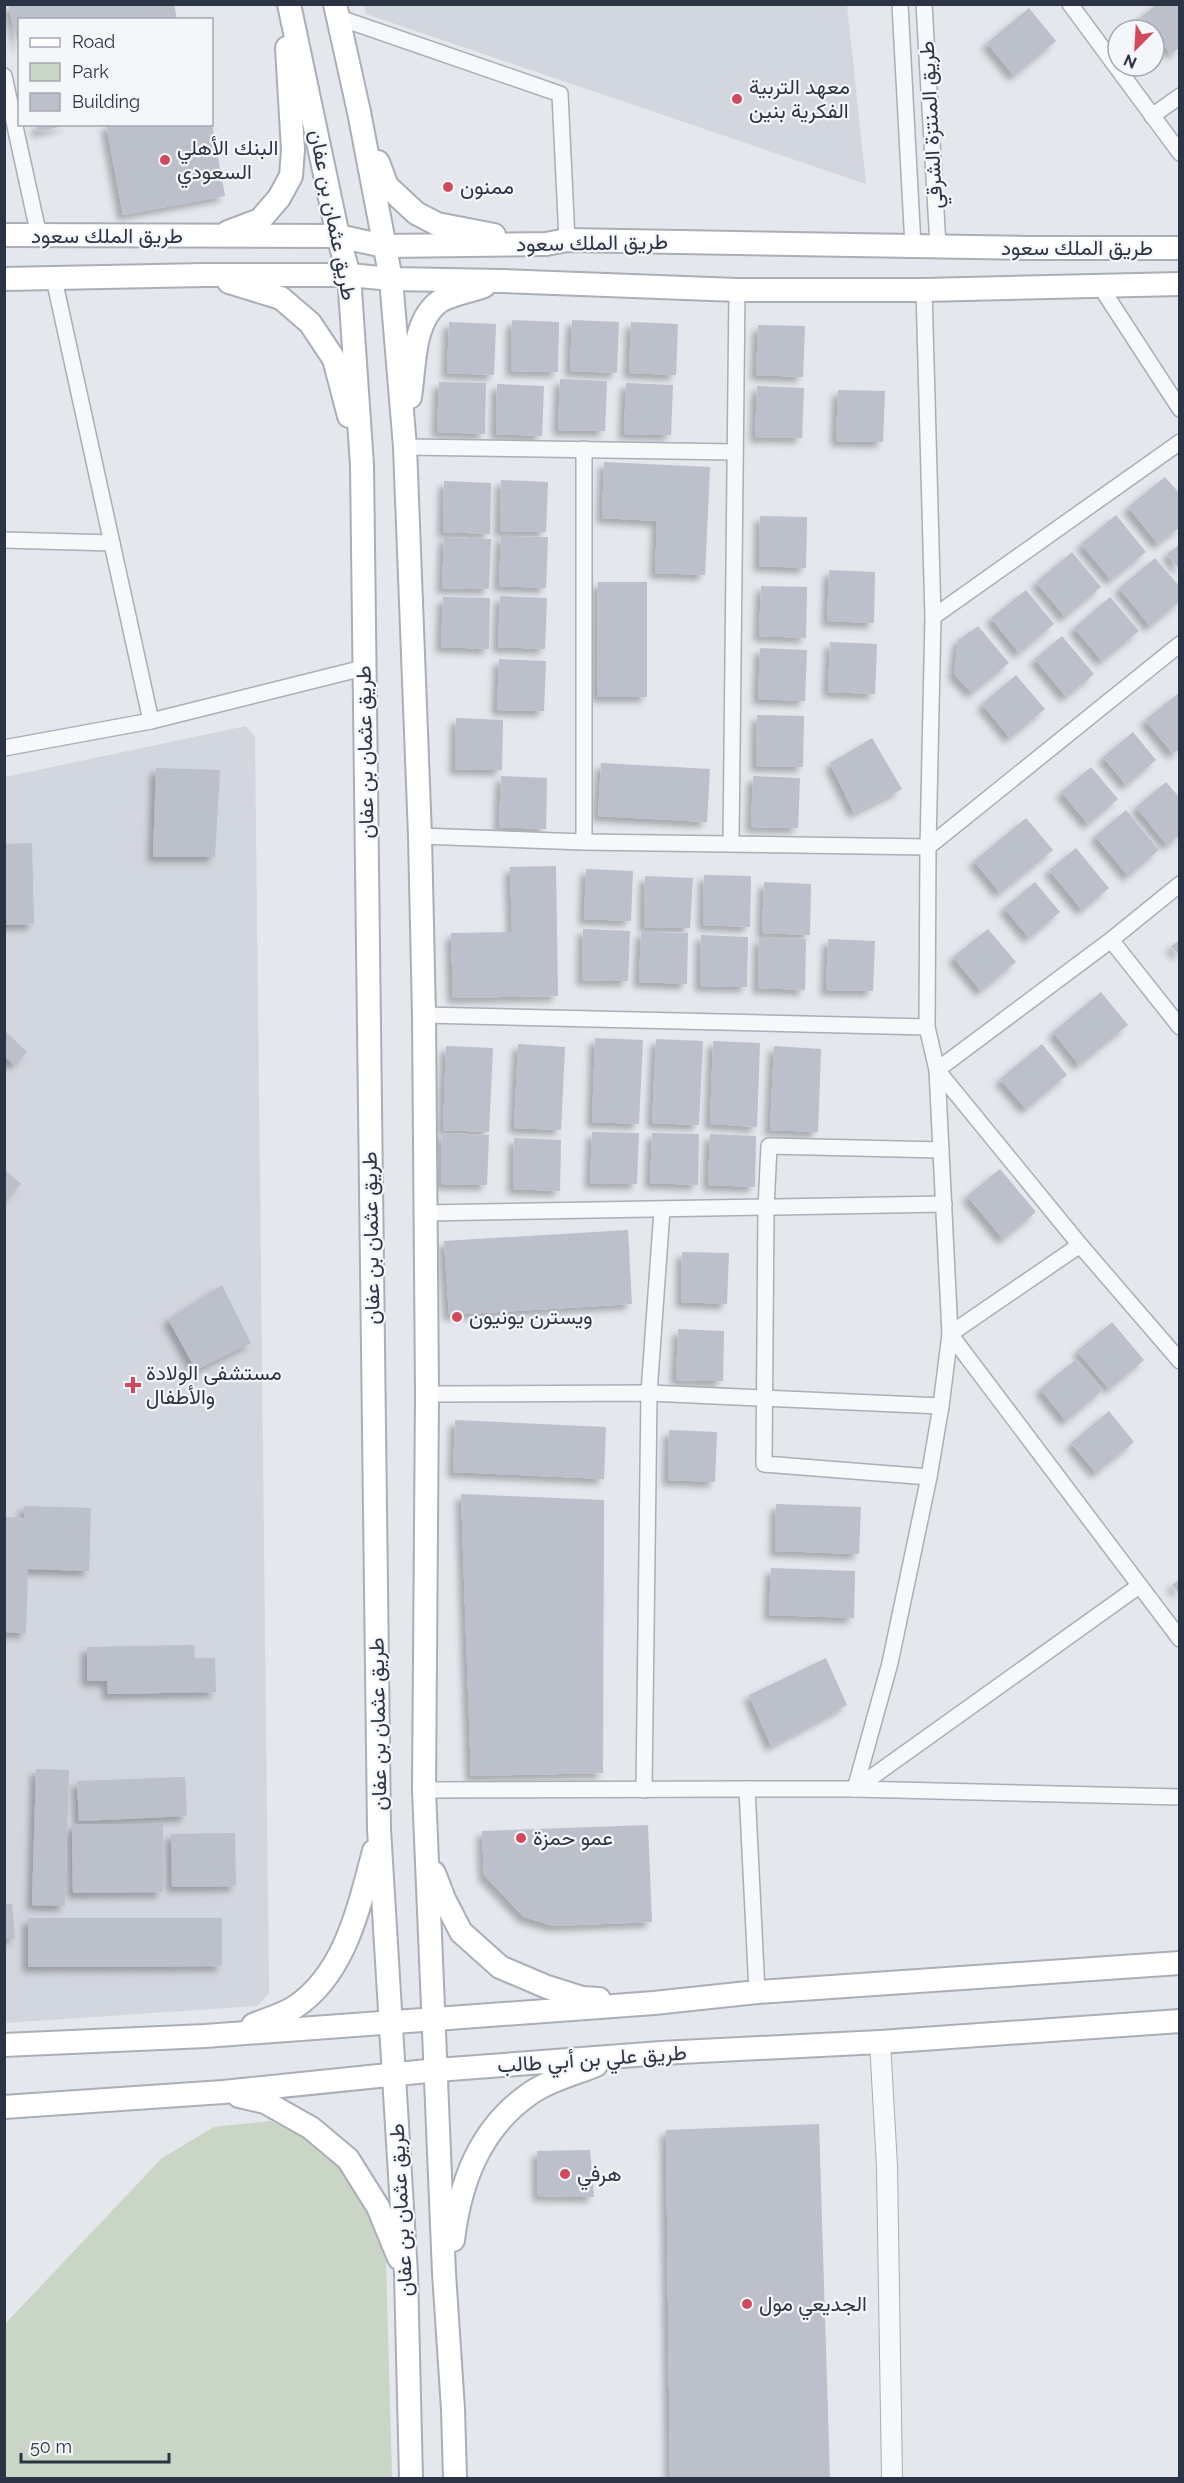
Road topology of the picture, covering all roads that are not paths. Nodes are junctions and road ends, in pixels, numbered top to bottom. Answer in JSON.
{"nodes":[{"id":1,"x":284,"y":4,"type":"edge"},
{"id":2,"x":289,"y":4,"type":"edge"},
{"id":3,"x":900,"y":4,"type":"edge"},
{"id":4,"x":924,"y":4,"type":"edge"},
{"id":5,"x":1070,"y":4,"type":"edge"},
{"id":6,"x":336,"y":11,"type":"edge"},
{"id":7,"x":4,"y":76,"type":"edge"},
{"id":8,"x":1179,"y":96,"type":"edge"},
{"id":9,"x":359,"y":112,"type":"junction"},
{"id":10,"x":1152,"y":116,"type":"junction"},
{"id":11,"x":1179,"y":153,"type":"edge"},
{"id":12,"x":4,"y":236,"type":"edge"},
{"id":13,"x":39,"y":236,"type":"junction"},
{"id":14,"x":177,"y":236,"type":"junction"},
{"id":15,"x":338,"y":236,"type":"junction"},
{"id":16,"x":557,"y":242,"type":"junction"},
{"id":17,"x":384,"y":246,"type":"junction"},
{"id":18,"x":913,"y":246,"type":"junction"},
{"id":19,"x":938,"y":246,"type":"junction"},
{"id":20,"x":1179,"y":248,"type":"edge"},
{"id":21,"x":204,"y":275,"type":"junction"},
{"id":22,"x":349,"y":275,"type":"junction"},
{"id":23,"x":4,"y":279,"type":"edge"},
{"id":24,"x":54,"y":279,"type":"junction"},
{"id":25,"x":391,"y":279,"type":"junction"},
{"id":26,"x":501,"y":281,"type":"junction"},
{"id":27,"x":1179,"y":284,"type":"edge"},
{"id":28,"x":1100,"y":286,"type":"junction"},
{"id":29,"x":737,"y":290,"type":"junction"},
{"id":30,"x":924,"y":290,"type":"junction"},
{"id":31,"x":1179,"y":409,"type":"edge"},
{"id":32,"x":1179,"y":441,"type":"edge"},
{"id":33,"x":405,"y":443,"type":"junction"},
{"id":34,"x":584,"y":449,"type":"junction"},
{"id":35,"x":735,"y":452,"type":"junction"},
{"id":36,"x":362,"y":465,"type":"junction"},
{"id":37,"x":4,"y":540,"type":"edge"},
{"id":38,"x":112,"y":543,"type":"junction"},
{"id":39,"x":933,"y":616,"type":"junction"},
{"id":40,"x":1179,"y":644,"type":"edge"},
{"id":41,"x":363,"y":668,"type":"junction"},
{"id":42,"x":151,"y":721,"type":"junction"},
{"id":43,"x":4,"y":748,"type":"edge"},
{"id":44,"x":420,"y":836,"type":"junction"},
{"id":45,"x":584,"y":842,"type":"junction"},
{"id":46,"x":731,"y":844,"type":"junction"},
{"id":47,"x":928,"y":847,"type":"junction"},
{"id":48,"x":1179,"y":884,"type":"edge"},
{"id":49,"x":1111,"y":940,"type":"junction"},
{"id":50,"x":424,"y":1015,"type":"junction"},
{"id":51,"x":927,"y":1027,"type":"junction"},
{"id":52,"x":1179,"y":1027,"type":"edge"},
{"id":53,"x":937,"y":1070,"type":"junction"},
{"id":54,"x":941,"y":1150,"type":"junction"},
{"id":55,"x":944,"y":1204,"type":"junction"},
{"id":56,"x":766,"y":1208,"type":"junction"},
{"id":57,"x":662,"y":1210,"type":"junction"},
{"id":58,"x":424,"y":1213,"type":"junction"},
{"id":59,"x":1080,"y":1245,"type":"junction"},
{"id":60,"x":950,"y":1334,"type":"junction"},
{"id":61,"x":1179,"y":1361,"type":"edge"},
{"id":62,"x":649,"y":1393,"type":"junction"},
{"id":63,"x":427,"y":1394,"type":"junction"},
{"id":64,"x":764,"y":1398,"type":"junction"},
{"id":65,"x":941,"y":1406,"type":"junction"},
{"id":66,"x":929,"y":1477,"type":"junction"},
{"id":67,"x":1139,"y":1586,"type":"junction"},
{"id":68,"x":1179,"y":1639,"type":"edge"},
{"id":69,"x":855,"y":1789,"type":"junction"},
{"id":70,"x":424,"y":1790,"type":"junction"},
{"id":71,"x":644,"y":1790,"type":"junction"},
{"id":72,"x":747,"y":1790,"type":"junction"},
{"id":73,"x":1179,"y":1797,"type":"edge"},
{"id":74,"x":379,"y":1829,"type":"junction"},
{"id":75,"x":426,"y":1853,"type":"junction"},
{"id":76,"x":1179,"y":1963,"type":"edge"},
{"id":77,"x":757,"y":1992,"type":"junction"},
{"id":78,"x":654,"y":2003,"type":"junction"},
{"id":79,"x":434,"y":2019,"type":"junction"},
{"id":80,"x":389,"y":2021,"type":"junction"},
{"id":81,"x":1179,"y":2021,"type":"edge"},
{"id":82,"x":205,"y":2036,"type":"junction"},
{"id":83,"x":880,"y":2042,"type":"junction"},
{"id":84,"x":4,"y":2045,"type":"edge"},
{"id":85,"x":618,"y":2057,"type":"junction"},
{"id":86,"x":437,"y":2070,"type":"junction"},
{"id":87,"x":394,"y":2074,"type":"junction"},
{"id":88,"x":223,"y":2092,"type":"junction"},
{"id":89,"x":4,"y":2107,"type":"edge"},
{"id":90,"x":444,"y":2273,"type":"junction"},
{"id":91,"x":405,"y":2274,"type":"junction"},
{"id":92,"x":411,"y":2478,"type":"edge"},
{"id":93,"x":455,"y":2478,"type":"edge"},
{"id":94,"x":892,"y":2478,"type":"edge"}],
"edges":[{"from":1,"to":14,"type":"main road"},
{"from":2,"to":15,"type":"main road","name":"طريق عثمان بن عفان"},
{"from":3,"to":18,"type":"street"},
{"from":4,"to":19,"type":"street","name":"طريق المنتزة الشرقي"},
{"from":5,"to":10,"type":"street"},
{"from":6,"to":9,"type":"main road","name":"طريق عثمان بن عفان"},
{"from":6,"to":16,"type":"street"},
{"from":7,"to":13,"type":"street"},
{"from":8,"to":10,"type":"street"},
{"from":9,"to":16,"type":"main road"},
{"from":9,"to":17,"type":"main road","name":"طريق عثمان بن عفان"},
{"from":10,"to":11,"type":"street"},
{"from":12,"to":13,"type":"main road","name":"طريق الملك سعود"},
{"from":13,"to":14,"type":"main road","name":"طريق الملك سعود"},
{"from":14,"to":15,"type":"main road","name":"طريق الملك سعود"},
{"from":15,"to":17,"type":"main road","name":"طريق الملك سعود"},
{"from":15,"to":22,"type":"main road","name":"طريق عثمان بن عفان"},
{"from":16,"to":17,"type":"main road","name":"طريق الملك سعود"},
{"from":16,"to":18,"type":"main road","name":"طريق الملك سعود"},
{"from":17,"to":25,"type":"main road","name":"طريق عثمان بن عفان"},
{"from":18,"to":19,"type":"main road","name":"طريق الملك سعود"},
{"from":19,"to":20,"type":"main road","name":"طريق الملك سعود"},
{"from":21,"to":22,"type":"main road","name":"طريق الملك سعود"},
{"from":21,"to":24,"type":"main road","name":"طريق الملك سعود"},
{"from":21,"to":36,"type":"main road"},
{"from":22,"to":25,"type":"main road","name":"طريق الملك سعود"},
{"from":22,"to":36,"type":"main road","name":"طريق عثمان بن عفان"},
{"from":23,"to":24,"type":"main road","name":"طريق الملك سعود"},
{"from":24,"to":38,"type":"street"},
{"from":25,"to":26,"type":"main road","name":"طريق الملك سعود"},
{"from":25,"to":33,"type":"main road","name":"طريق عثمان بن عفان"},
{"from":26,"to":29,"type":"main road","name":"طريق الملك سعود"},
{"from":26,"to":33,"type":"main road"},
{"from":27,"to":28,"type":"main road","name":"طريق الملك سعود"},
{"from":28,"to":30,"type":"main road","name":"طريق الملك سعود"},
{"from":28,"to":31,"type":"street"},
{"from":29,"to":30,"type":"main road","name":"طريق الملك سعود"},
{"from":29,"to":35,"type":"street"},
{"from":30,"to":39,"type":"street"},
{"from":32,"to":39,"type":"street"},
{"from":33,"to":34,"type":"street"},
{"from":33,"to":44,"type":"main road","name":"طريق عثمان بن عفان"},
{"from":34,"to":35,"type":"street"},
{"from":34,"to":45,"type":"street"},
{"from":35,"to":46,"type":"street"},
{"from":36,"to":41,"type":"main road","name":"طريق عثمان بن عفان"},
{"from":37,"to":38,"type":"street"},
{"from":38,"to":42,"type":"street"},
{"from":39,"to":47,"type":"street"},
{"from":40,"to":47,"type":"street"},
{"from":41,"to":42,"type":"street"},
{"from":41,"to":74,"type":"main road","name":"طريق عثمان بن عفان"},
{"from":42,"to":43,"type":"street"},
{"from":44,"to":45,"type":"street"},
{"from":44,"to":50,"type":"main road","name":"طريق عثمان بن عفان"},
{"from":45,"to":46,"type":"street"},
{"from":46,"to":47,"type":"street"},
{"from":47,"to":51,"type":"street"},
{"from":48,"to":49,"type":"street"},
{"from":49,"to":52,"type":"street"},
{"from":49,"to":53,"type":"street"},
{"from":50,"to":51,"type":"street"},
{"from":50,"to":58,"type":"main road","name":"طريق عثمان بن عفان"},
{"from":51,"to":53,"type":"street"},
{"from":53,"to":54,"type":"street"},
{"from":53,"to":59,"type":"street"},
{"from":54,"to":55,"type":"street"},
{"from":54,"to":56,"type":"street"},
{"from":55,"to":56,"type":"street"},
{"from":55,"to":60,"type":"street"},
{"from":56,"to":57,"type":"street"},
{"from":56,"to":64,"type":"street"},
{"from":57,"to":58,"type":"street"},
{"from":57,"to":62,"type":"street"},
{"from":58,"to":63,"type":"main road","name":"طريق عثمان بن عفان"},
{"from":59,"to":60,"type":"street"},
{"from":59,"to":61,"type":"street"},
{"from":60,"to":65,"type":"street"},
{"from":60,"to":67,"type":"street"},
{"from":62,"to":63,"type":"street"},
{"from":62,"to":64,"type":"street"},
{"from":62,"to":71,"type":"street"},
{"from":63,"to":70,"type":"main road","name":"طريق عثمان بن عفان"},
{"from":64,"to":65,"type":"street"},
{"from":64,"to":66,"type":"street"},
{"from":65,"to":66,"type":"street"},
{"from":66,"to":69,"type":"street"},
{"from":67,"to":68,"type":"street"},
{"from":67,"to":69,"type":"street"},
{"from":69,"to":72,"type":"street"},
{"from":69,"to":73,"type":"street"},
{"from":70,"to":71,"type":"street"},
{"from":70,"to":75,"type":"main road","name":"طريق عثمان بن عفان"},
{"from":71,"to":72,"type":"street"},
{"from":72,"to":77,"type":"street"},
{"from":74,"to":80,"type":"main road","name":"طريق عثمان بن عفان"},
{"from":74,"to":82,"type":"main road"},
{"from":75,"to":78,"type":"main road"},
{"from":75,"to":79,"type":"main road","name":"طريق عثمان بن عفان"},
{"from":76,"to":77,"type":"main road"},
{"from":77,"to":78,"type":"main road"},
{"from":78,"to":79,"type":"main road"},
{"from":79,"to":80,"type":"main road"},
{"from":79,"to":86,"type":"main road","name":"طريق عثمان بن عفان"},
{"from":80,"to":82,"type":"main road"},
{"from":80,"to":87,"type":"main road","name":"طريق عثمان بن عفان"},
{"from":81,"to":83,"type":"main road","name":"طريق علي بن أبي طالب"},
{"from":82,"to":84,"type":"main road"},
{"from":83,"to":85,"type":"main road","name":"طريق علي بن أبي طالب"},
{"from":83,"to":94,"type":"street"},
{"from":85,"to":86,"type":"main road","name":"طريق علي بن أبي طالب"},
{"from":85,"to":90,"type":"main road"},
{"from":86,"to":87,"type":"main road","name":"طريق علي بن أبي طالب"},
{"from":86,"to":90,"type":"main road","name":"طريق عثمان بن عفان"},
{"from":87,"to":88,"type":"main road","name":"طريق علي بن أبي طالب"},
{"from":87,"to":91,"type":"main road","name":"طريق عثمان بن عفان"},
{"from":88,"to":89,"type":"main road","name":"طريق علي بن أبي طالب"},
{"from":88,"to":91,"type":"main road"},
{"from":90,"to":93,"type":"main road","name":"طريق عثمان بن عفان"},
{"from":91,"to":92,"type":"main road","name":"طريق عثمان بن عفان"}]}
